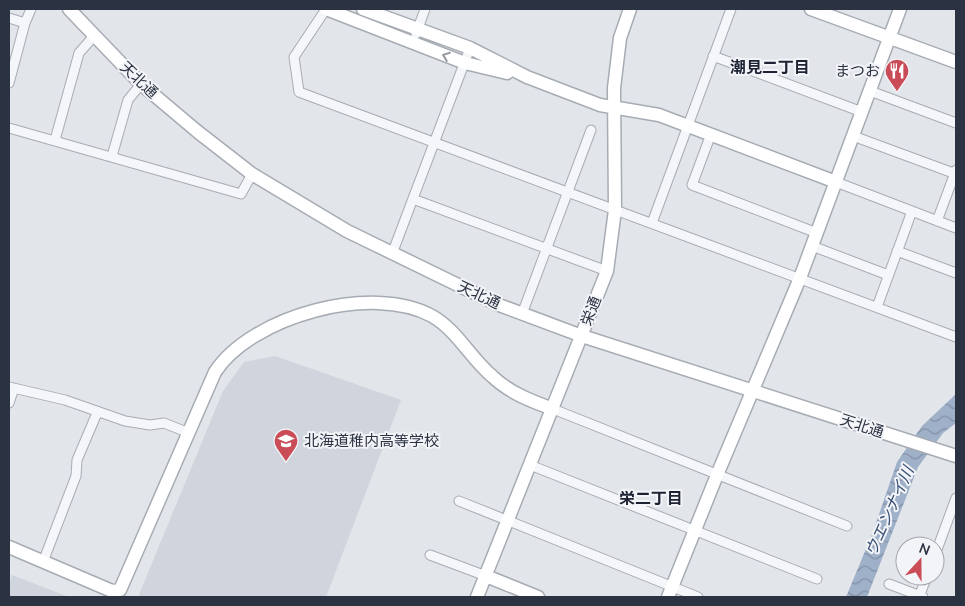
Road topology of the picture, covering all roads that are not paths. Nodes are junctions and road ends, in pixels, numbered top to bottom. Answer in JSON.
{"nodes":[{"id":1,"x":31,"y":9,"type":"edge"},
{"id":2,"x":69,"y":9,"type":"edge"},
{"id":3,"x":326,"y":9,"type":"edge"},
{"id":4,"x":363,"y":9,"type":"edge"},
{"id":5,"x":425,"y":9,"type":"edge"},
{"id":6,"x":630,"y":9,"type":"edge"},
{"id":7,"x":731,"y":9,"type":"edge"},
{"id":8,"x":811,"y":9,"type":"edge"},
{"id":9,"x":900,"y":9,"type":"edge"},
{"id":10,"x":9,"y":18,"type":"edge"},
{"id":11,"x":25,"y":23,"type":"junction"},
{"id":12,"x":418,"y":29,"type":"junction"},
{"id":13,"x":94,"y":36,"type":"junction"},
{"id":14,"x":890,"y":38,"type":"junction"},
{"id":15,"x":412,"y":42,"type":"junction"},
{"id":16,"x":470,"y":48,"type":"junction"},
{"id":17,"x":713,"y":56,"type":"junction"},
{"id":18,"x":956,"y":62,"type":"edge"},
{"id":19,"x":465,"y":63,"type":"junction"},
{"id":20,"x":527,"y":77,"type":"junction"},
{"id":21,"x":9,"y":83,"type":"edge"},
{"id":22,"x":141,"y":84,"type":"junction"},
{"id":23,"x":870,"y":91,"type":"junction"},
{"id":24,"x":614,"y":108,"type":"junction"},
{"id":25,"x":862,"y":112,"type":"junction"},
{"id":26,"x":956,"y":123,"type":"edge"},
{"id":27,"x":688,"y":125,"type":"junction"},
{"id":28,"x":9,"y":128,"type":"edge"},
{"id":29,"x":591,"y":130,"type":"dead end"},
{"id":30,"x":711,"y":134,"type":"junction"},
{"id":31,"x":854,"y":136,"type":"junction"},
{"id":32,"x":55,"y":140,"type":"junction"},
{"id":33,"x":435,"y":142,"type":"junction"},
{"id":34,"x":112,"y":156,"type":"junction"},
{"id":35,"x":956,"y":173,"type":"edge"},
{"id":36,"x":252,"y":174,"type":"junction"},
{"id":37,"x":836,"y":182,"type":"junction"},
{"id":38,"x":568,"y":192,"type":"junction"},
{"id":39,"x":412,"y":199,"type":"junction"},
{"id":40,"x":615,"y":210,"type":"junction"},
{"id":41,"x":912,"y":211,"type":"junction"},
{"id":42,"x":937,"y":220,"type":"junction"},
{"id":43,"x":652,"y":223,"type":"junction"},
{"id":44,"x":956,"y":228,"type":"edge"},
{"id":45,"x":817,"y":233,"type":"junction"},
{"id":46,"x":812,"y":246,"type":"junction"},
{"id":47,"x":547,"y":249,"type":"junction"},
{"id":48,"x":897,"y":251,"type":"junction"},
{"id":49,"x":392,"y":254,"type":"junction"},
{"id":50,"x":607,"y":271,"type":"junction"},
{"id":51,"x":956,"y":273,"type":"edge"},
{"id":52,"x":888,"y":275,"type":"junction"},
{"id":53,"x":800,"y":278,"type":"junction"},
{"id":54,"x":877,"y":307,"type":"junction"},
{"id":55,"x":522,"y":314,"type":"junction"},
{"id":56,"x":582,"y":336,"type":"junction"},
{"id":57,"x":956,"y":337,"type":"edge"},
{"id":58,"x":11,"y":387,"type":"edge"},
{"id":59,"x":752,"y":392,"type":"junction"},
{"id":60,"x":9,"y":403,"type":"edge"},
{"id":61,"x":553,"y":409,"type":"junction"},
{"id":62,"x":97,"y":413,"type":"junction"},
{"id":63,"x":189,"y":433,"type":"junction"},
{"id":64,"x":951,"y":454,"type":"edge"},
{"id":65,"x":530,"y":465,"type":"junction"},
{"id":66,"x":717,"y":475,"type":"junction"},
{"id":67,"x":956,"y":498,"type":"edge"},
{"id":68,"x":459,"y":501,"type":"dead end"},
{"id":69,"x":508,"y":520,"type":"junction"},
{"id":70,"x":847,"y":526,"type":"dead end"},
{"id":71,"x":695,"y":531,"type":"junction"},
{"id":72,"x":942,"y":536,"type":"edge"},
{"id":73,"x":9,"y":547,"type":"edge"},
{"id":74,"x":430,"y":555,"type":"dead end"},
{"id":75,"x":42,"y":562,"type":"junction"},
{"id":76,"x":486,"y":576,"type":"junction"},
{"id":77,"x":816,"y":579,"type":"dead end"},
{"id":78,"x":888,"y":584,"type":"dead end"},
{"id":79,"x":670,"y":592,"type":"edge"},
{"id":80,"x":477,"y":597,"type":"edge"},
{"id":81,"x":538,"y":597,"type":"edge"},
{"id":82,"x":698,"y":597,"type":"edge"},
{"id":83,"x":921,"y":597,"type":"edge"}],
"edges":[{"from":1,"to":11,"type":"street"},
{"from":2,"to":13,"type":"street","name":"天北通"},
{"from":3,"to":15,"type":"street"},
{"from":3,"to":33,"type":"street"},
{"from":4,"to":12,"type":"street"},
{"from":5,"to":12,"type":"street"},
{"from":6,"to":24,"type":"street","name":"栄通"},
{"from":7,"to":17,"type":"street"},
{"from":8,"to":14,"type":"street"},
{"from":9,"to":14,"type":"street"},
{"from":10,"to":11,"type":"street"},
{"from":11,"to":21,"type":"street"},
{"from":12,"to":15,"type":"street"},
{"from":12,"to":16,"type":"street"},
{"from":13,"to":22,"type":"street","name":"天北通"},
{"from":13,"to":32,"type":"street"},
{"from":14,"to":18,"type":"street"},
{"from":14,"to":23,"type":"street"},
{"from":19,"to":15,"type":"street","one_way":true},
{"from":16,"to":19,"type":"street"},
{"from":16,"to":20,"type":"street"},
{"from":17,"to":25,"type":"street"},
{"from":17,"to":27,"type":"street"},
{"from":19,"to":20,"type":"street"},
{"from":19,"to":33,"type":"street"},
{"from":20,"to":24,"type":"street"},
{"from":22,"to":34,"type":"street"},
{"from":22,"to":36,"type":"street","name":"天北通"},
{"from":23,"to":25,"type":"street"},
{"from":23,"to":26,"type":"street"},
{"from":24,"to":27,"type":"street"},
{"from":24,"to":40,"type":"street","name":"栄通"},
{"from":25,"to":31,"type":"street"},
{"from":27,"to":30,"type":"street"},
{"from":27,"to":43,"type":"street"},
{"from":28,"to":32,"type":"street"},
{"from":29,"to":38,"type":"street"},
{"from":30,"to":37,"type":"street"},
{"from":30,"to":45,"type":"street"},
{"from":31,"to":35,"type":"street"},
{"from":31,"to":37,"type":"street"},
{"from":32,"to":34,"type":"street"},
{"from":33,"to":38,"type":"street"},
{"from":33,"to":39,"type":"street"},
{"from":34,"to":36,"type":"street"},
{"from":35,"to":42,"type":"street"},
{"from":36,"to":49,"type":"street","name":"天北通"},
{"from":37,"to":41,"type":"street"},
{"from":37,"to":45,"type":"street"},
{"from":38,"to":40,"type":"street"},
{"from":38,"to":47,"type":"street"},
{"from":39,"to":47,"type":"street"},
{"from":39,"to":49,"type":"street"},
{"from":40,"to":43,"type":"street"},
{"from":40,"to":50,"type":"street","name":"栄通"},
{"from":41,"to":42,"type":"street"},
{"from":41,"to":48,"type":"street"},
{"from":42,"to":44,"type":"street"},
{"from":43,"to":53,"type":"street"},
{"from":45,"to":46,"type":"street"},
{"from":46,"to":52,"type":"street"},
{"from":46,"to":53,"type":"street"},
{"from":47,"to":50,"type":"street"},
{"from":47,"to":55,"type":"street"},
{"from":48,"to":51,"type":"street"},
{"from":48,"to":52,"type":"street"},
{"from":49,"to":55,"type":"street","name":"天北通"},
{"from":50,"to":56,"type":"street","name":"栄通"},
{"from":52,"to":54,"type":"street"},
{"from":53,"to":54,"type":"street"},
{"from":53,"to":59,"type":"street"},
{"from":54,"to":57,"type":"street"},
{"from":55,"to":56,"type":"street","name":"天北通"},
{"from":56,"to":59,"type":"street","name":"天北通"},
{"from":56,"to":61,"type":"street","name":"栄通"},
{"from":58,"to":60,"type":"street"},
{"from":58,"to":62,"type":"street"},
{"from":59,"to":64,"type":"street","name":"天北通"},
{"from":59,"to":66,"type":"street"},
{"from":61,"to":63,"type":"street"},
{"from":61,"to":65,"type":"street","name":"栄通"},
{"from":61,"to":66,"type":"street"},
{"from":62,"to":63,"type":"street"},
{"from":62,"to":75,"type":"street"},
{"from":63,"to":75,"type":"street"},
{"from":65,"to":69,"type":"street","name":"栄通"},
{"from":65,"to":71,"type":"street"},
{"from":66,"to":70,"type":"street"},
{"from":66,"to":71,"type":"street"},
{"from":67,"to":72,"type":"street"},
{"from":68,"to":69,"type":"street"},
{"from":69,"to":76,"type":"street","name":"栄通"},
{"from":69,"to":79,"type":"street"},
{"from":71,"to":77,"type":"street"},
{"from":71,"to":79,"type":"street"},
{"from":73,"to":75,"type":"street"},
{"from":74,"to":76,"type":"street"},
{"from":76,"to":80,"type":"street","name":"栄通"},
{"from":76,"to":81,"type":"street"},
{"from":78,"to":83,"type":"street"},
{"from":79,"to":82,"type":"street"}]}
